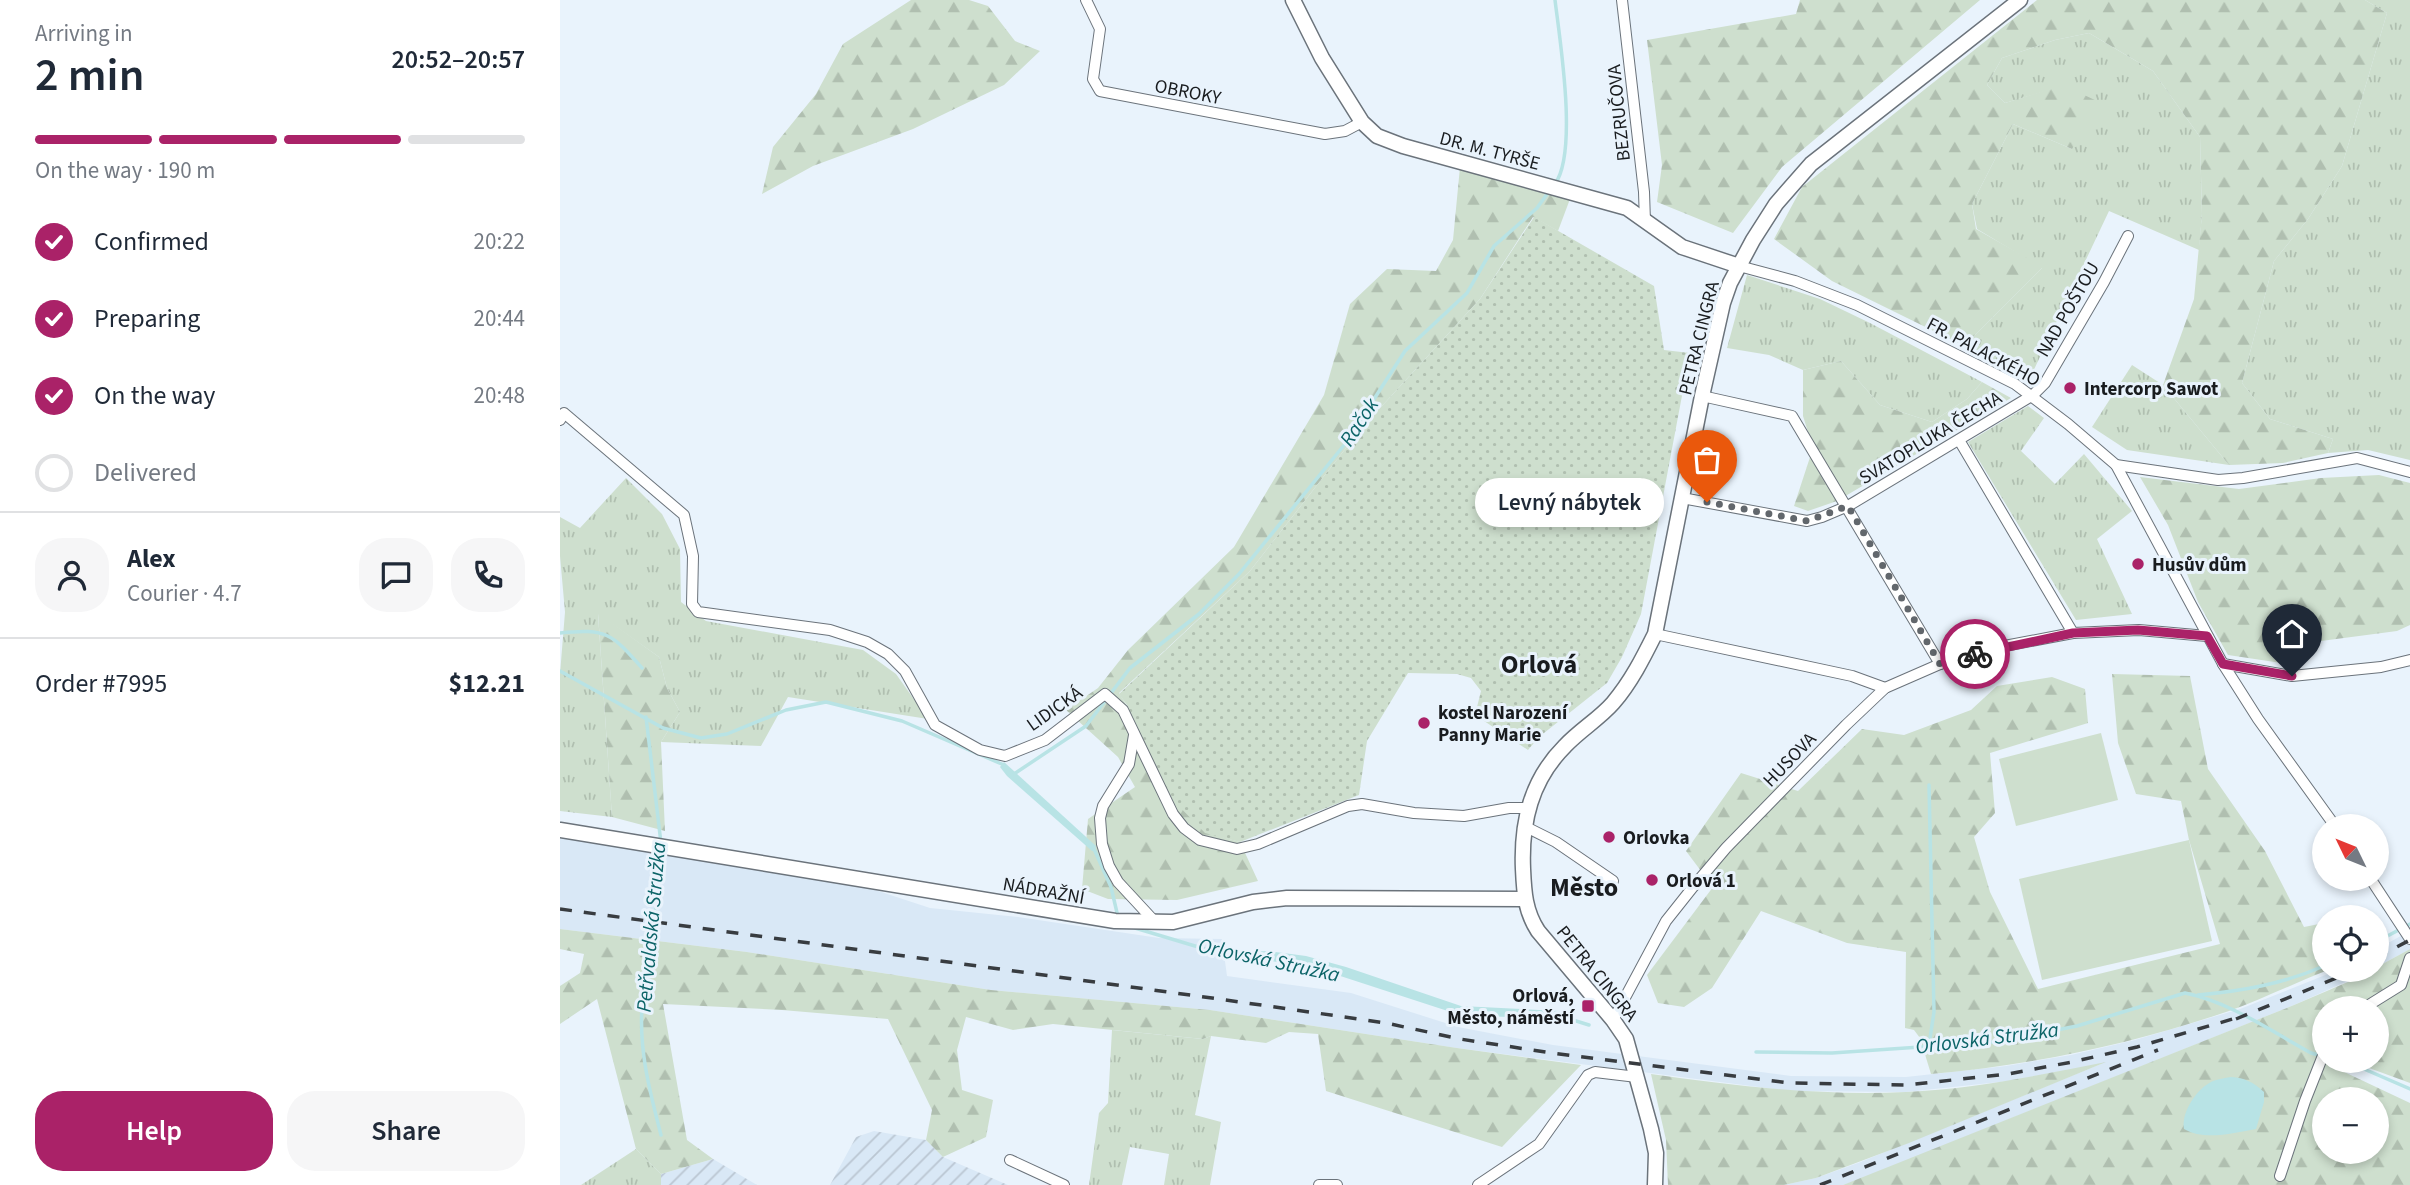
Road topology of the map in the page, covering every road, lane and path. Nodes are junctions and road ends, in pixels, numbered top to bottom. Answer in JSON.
{"nodes":[{"id":1,"x":1086,"y":0,"type":"edge"},
{"id":2,"x":1293,"y":0,"type":"edge"},
{"id":3,"x":1622,"y":0,"type":"edge"},
{"id":4,"x":2020,"y":0,"type":"edge"},
{"id":5,"x":1362,"y":122,"type":"junction"},
{"id":6,"x":1645,"y":222,"type":"junction"},
{"id":7,"x":2128,"y":236,"type":"dead end"},
{"id":8,"x":1739,"y":266,"type":"junction"},
{"id":9,"x":2033,"y":395,"type":"junction"},
{"id":10,"x":1702,"y":396,"type":"junction"},
{"id":11,"x":560,"y":420,"type":"edge"},
{"id":12,"x":1959,"y":440,"type":"junction"},
{"id":13,"x":2116,"y":465,"type":"junction"},
{"id":14,"x":2410,"y":472,"type":"edge"},
{"id":15,"x":1682,"y":498,"type":"junction"},
{"id":16,"x":1848,"y":506,"type":"junction"},
{"id":17,"x":2073,"y":633,"type":"junction"},
{"id":18,"x":1655,"y":634,"type":"junction"},
{"id":19,"x":2207,"y":636,"type":"junction"},
{"id":20,"x":2410,"y":660,"type":"edge"},
{"id":21,"x":1940,"y":664,"type":"junction"},
{"id":22,"x":2223,"y":664,"type":"junction"},
{"id":23,"x":1885,"y":688,"type":"junction"},
{"id":24,"x":1134,"y":735,"type":"junction"},
{"id":25,"x":1528,"y":808,"type":"junction"},
{"id":26,"x":2326,"y":814,"type":"edge"},
{"id":27,"x":1524,"y":826,"type":"junction"},
{"id":28,"x":560,"y":830,"type":"edge"},
{"id":29,"x":1611,"y":883,"type":"dead end"},
{"id":30,"x":2379,"y":891,"type":"edge"},
{"id":31,"x":1524,"y":899,"type":"junction"},
{"id":32,"x":1156,"y":923,"type":"junction"},
{"id":33,"x":2410,"y":939,"type":"edge"},
{"id":34,"x":2410,"y":958,"type":"edge"},
{"id":35,"x":2383,"y":996,"type":"edge"},
{"id":36,"x":1613,"y":1020,"type":"junction"},
{"id":37,"x":2316,"y":1073,"type":"edge"},
{"id":38,"x":1637,"y":1077,"type":"junction"},
{"id":39,"x":1010,"y":1160,"type":"dead end"},
{"id":40,"x":2280,"y":1176,"type":"dead end"},
{"id":41,"x":1064,"y":1185,"type":"edge"},
{"id":42,"x":1319,"y":1185,"type":"edge"},
{"id":43,"x":1337,"y":1185,"type":"edge"},
{"id":44,"x":1478,"y":1185,"type":"edge"},
{"id":45,"x":1655,"y":1185,"type":"edge"}],
"edges":[{"from":1,"to":5,"type":"street","name":"OBROKY"},
{"from":2,"to":5,"type":"street","name":"DR. M. TYRŠE"},
{"from":3,"to":6,"type":"street","name":"BEZRUČOVA"},
{"from":4,"to":8,"type":"street","name":"PETRA CINGRA"},
{"from":5,"to":6,"type":"street","name":"DR. M. TYRŠE"},
{"from":6,"to":8,"type":"street","name":"DR. M. TYRŠE"},
{"from":7,"to":9,"type":"street","name":"NAD POŠTOU"},
{"from":8,"to":9,"type":"street","name":"FR. PALACKÉHO"},
{"from":8,"to":10,"type":"street","name":"PETRA CINGRA"},
{"from":9,"to":12,"type":"street","name":"SVATOPLUKA ČECHA"},
{"from":9,"to":13,"type":"street","name":"FR. PALACKÉHO"},
{"from":10,"to":15,"type":"street","name":"PETRA CINGRA"},
{"from":10,"to":16,"type":"street"},
{"from":11,"to":24,"type":"street","name":"LIDICKÁ"},
{"from":12,"to":16,"type":"street","name":"SVATOPLUKA ČECHA"},
{"from":12,"to":17,"type":"street"},
{"from":13,"to":14,"type":"street"},
{"from":13,"to":19,"type":"street","name":"FR. PALACKÉHO"},
{"from":15,"to":16,"type":"street","name":"SVATOPLUKA ČECHA"},
{"from":15,"to":18,"type":"street","name":"PETRA CINGRA"},
{"from":16,"to":21,"type":"street"},
{"from":17,"to":19,"type":"street","name":"HUSOVA"},
{"from":17,"to":21,"type":"street","name":"HUSOVA"},
{"from":18,"to":23,"type":"street"},
{"from":18,"to":25,"type":"street","name":"PETRA CINGRA"},
{"from":19,"to":22,"type":"street","name":"FR. PALACKÉHO"},
{"from":20,"to":22,"type":"street"},
{"from":21,"to":23,"type":"street","name":"HUSOVA"},
{"from":22,"to":26,"type":"street","name":"FR. PALACKÉHO"},
{"from":23,"to":36,"type":"street","name":"HUSOVA"},
{"from":24,"to":25,"type":"street","name":"LIDICKÁ"},
{"from":24,"to":32,"type":"street"},
{"from":25,"to":27,"type":"street","name":"PETRA CINGRA"},
{"from":27,"to":29,"type":"street"},
{"from":27,"to":31,"type":"street","name":"PETRA CINGRA"},
{"from":28,"to":32,"type":"street","name":"NÁDRAŽNÍ"},
{"from":30,"to":33,"type":"street"},
{"from":31,"to":32,"type":"street","name":"NÁDRAŽNÍ"},
{"from":31,"to":36,"type":"street","name":"PETRA CINGRA"},
{"from":34,"to":35,"type":"street"},
{"from":36,"to":38,"type":"street","name":"PETRA CINGRA"},
{"from":37,"to":40,"type":"street"},
{"from":38,"to":44,"type":"street"},
{"from":38,"to":45,"type":"street","name":"PETRA CINGRA"},
{"from":39,"to":41,"type":"street"},
{"from":42,"to":43,"type":"street"}]}
